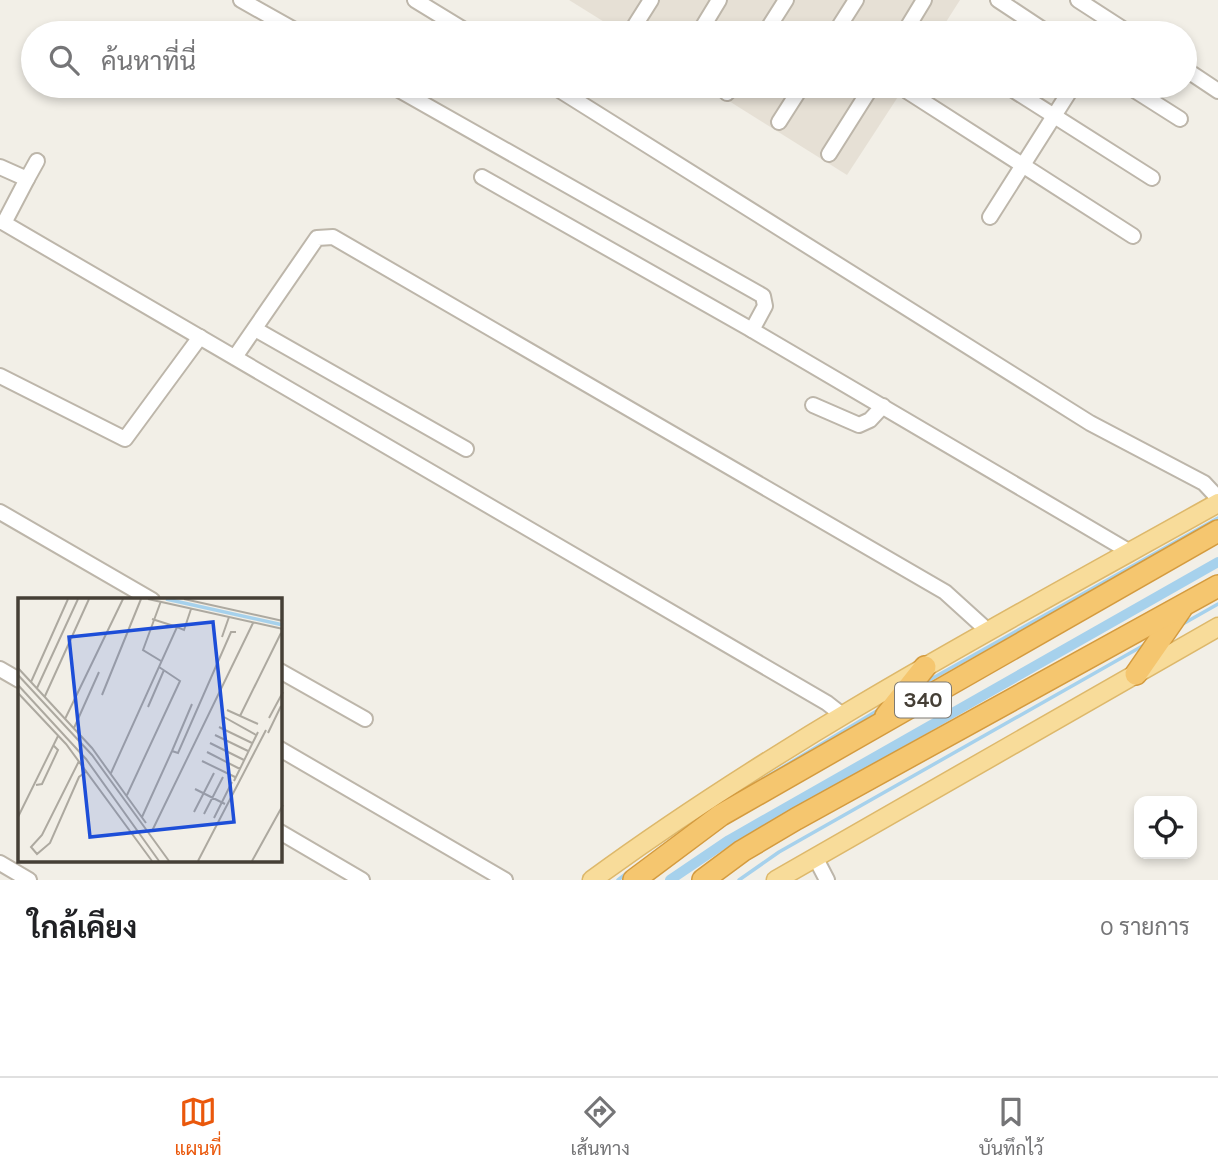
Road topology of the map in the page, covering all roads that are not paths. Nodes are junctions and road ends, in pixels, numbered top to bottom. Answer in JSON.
{"nodes":[{"id":1,"x":241,"y":0,"type":"edge"},
{"id":2,"x":415,"y":0,"type":"edge"},
{"id":3,"x":651,"y":0,"type":"edge"},
{"id":4,"x":719,"y":0,"type":"edge"},
{"id":5,"x":786,"y":0,"type":"edge"},
{"id":6,"x":856,"y":0,"type":"edge"},
{"id":7,"x":924,"y":0,"type":"edge"},
{"id":8,"x":998,"y":0,"type":"edge"},
{"id":9,"x":1078,"y":0,"type":"edge"},
{"id":10,"x":279,"y":21,"type":"edge"},
{"id":11,"x":449,"y":21,"type":"edge"},
{"id":12,"x":638,"y":21,"type":"edge"},
{"id":13,"x":706,"y":21,"type":"edge"},
{"id":14,"x":773,"y":21,"type":"edge"},
{"id":15,"x":843,"y":21,"type":"edge"},
{"id":16,"x":911,"y":21,"type":"edge"},
{"id":17,"x":1030,"y":21,"type":"edge"},
{"id":18,"x":1101,"y":21,"type":"edge"},
{"id":19,"x":1197,"y":77,"type":"edge"},
{"id":20,"x":1218,"y":91,"type":"edge"},
{"id":21,"x":413,"y":98,"type":"edge"},
{"id":22,"x":572,"y":98,"type":"edge"},
{"id":23,"x":794,"y":98,"type":"edge"},
{"id":24,"x":864,"y":98,"type":"edge"},
{"id":25,"x":916,"y":98,"type":"edge"},
{"id":26,"x":1025,"y":98,"type":"edge"},
{"id":27,"x":1065,"y":98,"type":"edge"},
{"id":28,"x":1147,"y":98,"type":"edge"},
{"id":29,"x":1053,"y":116,"type":"junction"},
{"id":30,"x":1180,"y":119,"type":"dead end"},
{"id":31,"x":779,"y":122,"type":"dead end"},
{"id":32,"x":829,"y":154,"type":"dead end"},
{"id":33,"x":37,"y":162,"type":"dead end"},
{"id":34,"x":1022,"y":166,"type":"junction"},
{"id":35,"x":0,"y":167,"type":"edge"},
{"id":36,"x":482,"y":177,"type":"dead end"},
{"id":37,"x":1152,"y":178,"type":"dead end"},
{"id":38,"x":27,"y":179,"type":"junction"},
{"id":39,"x":990,"y":218,"type":"dead end"},
{"id":40,"x":2,"y":226,"type":"edge"},
{"id":41,"x":1133,"y":236,"type":"dead end"},
{"id":42,"x":255,"y":329,"type":"junction"},
{"id":43,"x":752,"y":330,"type":"junction"},
{"id":44,"x":200,"y":337,"type":"junction"},
{"id":45,"x":234,"y":357,"type":"junction"},
{"id":46,"x":0,"y":376,"type":"edge"},
{"id":47,"x":813,"y":405,"type":"dead end"},
{"id":48,"x":883,"y":406,"type":"junction"},
{"id":49,"x":466,"y":449,"type":"dead end"},
{"id":50,"x":1218,"y":498,"type":"edge"},
{"id":51,"x":1218,"y":503,"type":"edge"},
{"id":52,"x":0,"y":512,"type":"edge"},
{"id":53,"x":1218,"y":531,"type":"edge"},
{"id":54,"x":1130,"y":552,"type":"junction"},
{"id":55,"x":1218,"y":586,"type":"edge"},
{"id":56,"x":149,"y":598,"type":"edge"},
{"id":57,"x":1184,"y":604,"type":"junction"},
{"id":58,"x":1218,"y":626,"type":"edge"},
{"id":59,"x":988,"y":631,"type":"junction"},
{"id":60,"x":925,"y":667,"type":"junction"},
{"id":61,"x":0,"y":669,"type":"edge"},
{"id":62,"x":282,"y":672,"type":"edge"},
{"id":63,"x":1136,"y":674,"type":"junction"},
{"id":64,"x":18,"y":679,"type":"edge"},
{"id":65,"x":841,"y":714,"type":"dead end"},
{"id":66,"x":365,"y":719,"type":"dead end"},
{"id":67,"x":878,"y":726,"type":"junction"},
{"id":68,"x":282,"y":750,"type":"edge"},
{"id":69,"x":282,"y":833,"type":"edge"},
{"id":70,"x":816,"y":857,"type":"junction"},
{"id":71,"x":0,"y":863,"type":"edge"},
{"id":72,"x":29,"y":880,"type":"edge"},
{"id":73,"x":362,"y":880,"type":"edge"},
{"id":74,"x":505,"y":880,"type":"edge"},
{"id":75,"x":592,"y":880,"type":"edge"},
{"id":76,"x":634,"y":880,"type":"edge"},
{"id":77,"x":703,"y":880,"type":"edge"},
{"id":78,"x":776,"y":880,"type":"edge"},
{"id":79,"x":827,"y":880,"type":"edge"}],
"edges":[{"from":1,"to":10,"type":"street"},
{"from":2,"to":11,"type":"street"},
{"from":3,"to":12,"type":"street"},
{"from":4,"to":13,"type":"street"},
{"from":5,"to":14,"type":"street"},
{"from":6,"to":15,"type":"street"},
{"from":7,"to":16,"type":"street"},
{"from":8,"to":17,"type":"street"},
{"from":9,"to":18,"type":"street"},
{"from":19,"to":20,"type":"street"},
{"from":21,"to":43,"type":"street"},
{"from":22,"to":50,"type":"street"},
{"from":23,"to":31,"type":"street"},
{"from":24,"to":32,"type":"street"},
{"from":25,"to":34,"type":"street"},
{"from":26,"to":29,"type":"street"},
{"from":27,"to":29,"type":"street"},
{"from":28,"to":30,"type":"street"},
{"from":29,"to":34,"type":"street"},
{"from":29,"to":37,"type":"street"},
{"from":33,"to":38,"type":"street"},
{"from":34,"to":39,"type":"street"},
{"from":34,"to":41,"type":"street"},
{"from":35,"to":38,"type":"street"},
{"from":36,"to":43,"type":"street"},
{"from":38,"to":40,"type":"street"},
{"from":40,"to":44,"type":"street"},
{"from":42,"to":45,"type":"street"},
{"from":42,"to":49,"type":"street"},
{"from":42,"to":59,"type":"street"},
{"from":43,"to":48,"type":"street"},
{"from":44,"to":45,"type":"street"},
{"from":44,"to":46,"type":"street"},
{"from":45,"to":65,"type":"street"},
{"from":47,"to":48,"type":"street"},
{"from":48,"to":54,"type":"street"},
{"from":51,"to":54,"type":"main road","number":"340"},
{"from":52,"to":56,"type":"street"},
{"from":53,"to":67,"type":"highway","number":"340"},
{"from":54,"to":59,"type":"main road","number":"340"},
{"from":55,"to":57,"type":"highway","number":"340"},
{"from":57,"to":63,"type":"highway"},
{"from":57,"to":77,"type":"highway","number":"340"},
{"from":58,"to":63,"type":"main road"},
{"from":59,"to":60,"type":"main road","number":"340"},
{"from":60,"to":67,"type":"highway"},
{"from":60,"to":75,"type":"main road","number":"340"},
{"from":61,"to":64,"type":"street"},
{"from":62,"to":66,"type":"street"},
{"from":63,"to":70,"type":"main road"},
{"from":67,"to":76,"type":"highway","number":"340"},
{"from":68,"to":74,"type":"street"},
{"from":69,"to":73,"type":"street"},
{"from":70,"to":78,"type":"main road"},
{"from":70,"to":79,"type":"street"},
{"from":71,"to":72,"type":"street"}]}
